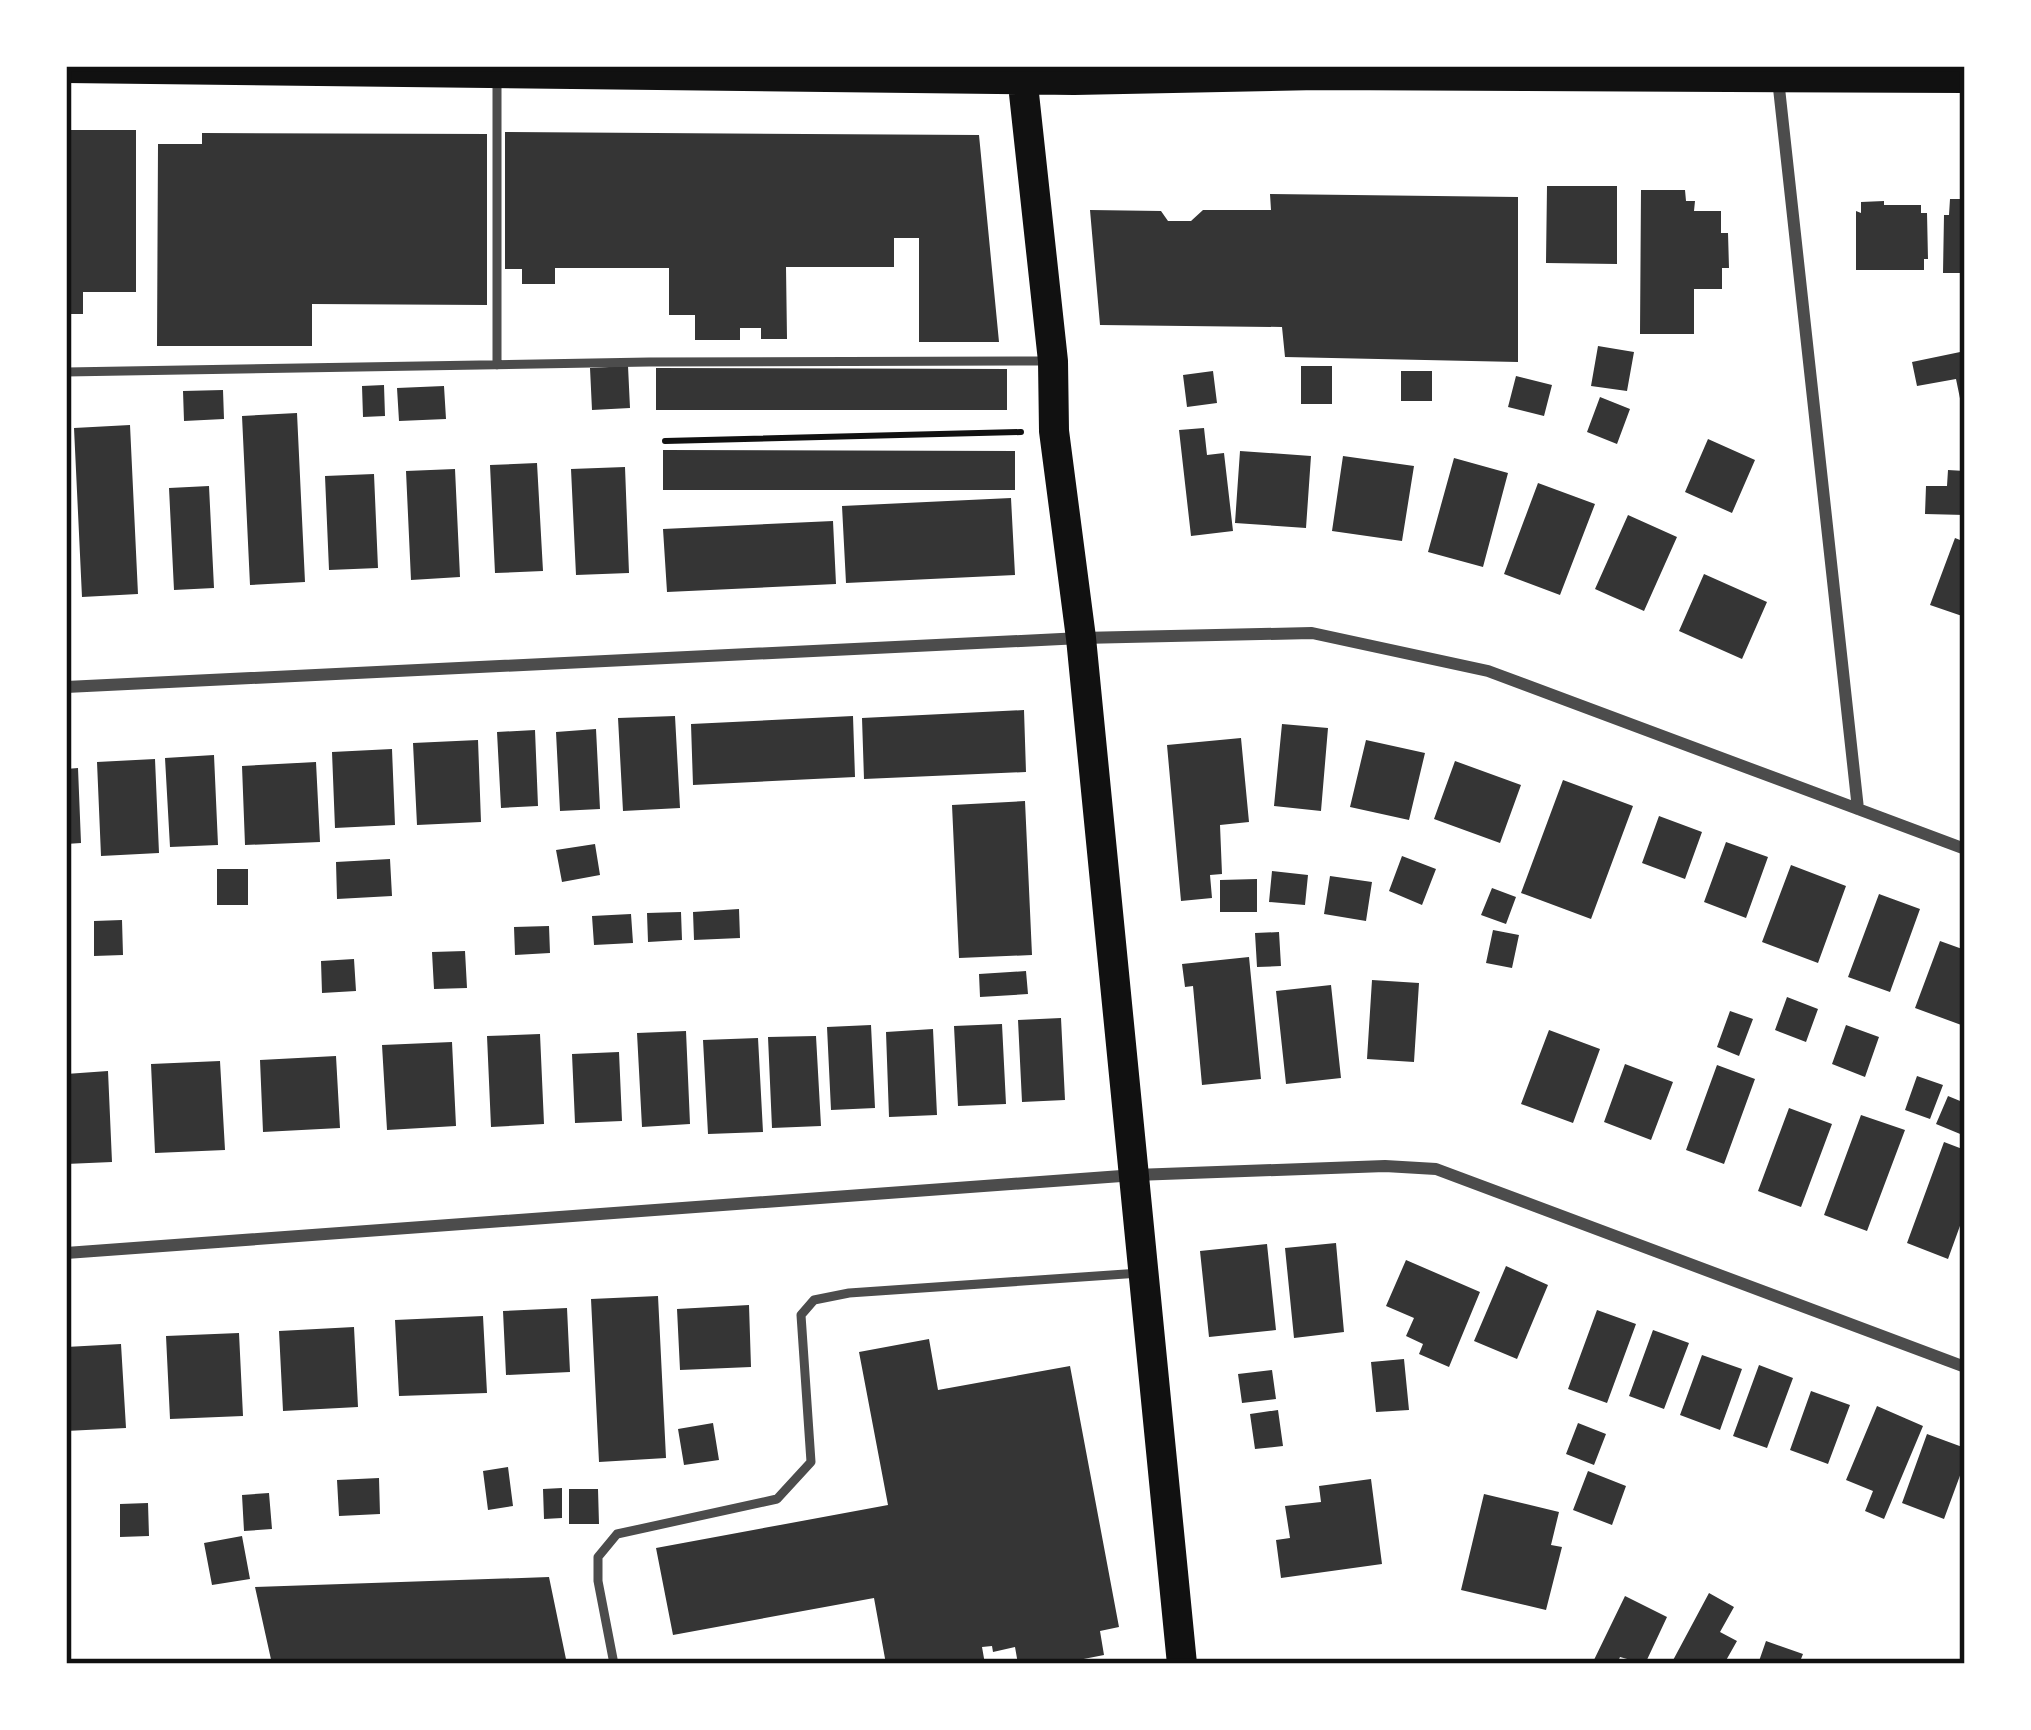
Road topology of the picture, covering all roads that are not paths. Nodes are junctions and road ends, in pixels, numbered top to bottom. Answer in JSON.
{"nodes":[{"id":1,"x":66,"y":68,"type":"edge"},
{"id":2,"x":1022,"y":72,"type":"edge"},
{"id":3,"x":1778,"y":72,"type":"edge"},
{"id":4,"x":496,"y":73,"type":"junction"},
{"id":5,"x":1965,"y":78,"type":"edge"},
{"id":6,"x":1053,"y":361,"type":"junction"},
{"id":7,"x":497,"y":364,"type":"junction"},
{"id":8,"x":66,"y":372,"type":"edge"},
{"id":9,"x":1081,"y":638,"type":"junction"},
{"id":10,"x":66,"y":687,"type":"edge"},
{"id":11,"x":1858,"y":809,"type":"junction"},
{"id":12,"x":1965,"y":849,"type":"edge"},
{"id":13,"x":1135,"y":1175,"type":"junction"},
{"id":14,"x":66,"y":1253,"type":"edge"},
{"id":15,"x":1144,"y":1273,"type":"junction"},
{"id":16,"x":1965,"y":1367,"type":"edge"},
{"id":17,"x":614,"y":1664,"type":"edge"},
{"id":18,"x":1182,"y":1664,"type":"edge"}],
"edges":[{"from":1,"to":4,"type":"main road"},
{"from":2,"to":3,"type":"main road"},
{"from":2,"to":4,"type":"main road"},
{"from":2,"to":6,"type":"main road"},
{"from":3,"to":5,"type":"main road"},
{"from":3,"to":11,"type":"street"},
{"from":4,"to":7,"type":"lane"},
{"from":6,"to":7,"type":"lane"},
{"from":6,"to":9,"type":"main road"},
{"from":7,"to":8,"type":"lane"},
{"from":9,"to":10,"type":"street"},
{"from":9,"to":11,"type":"street"},
{"from":9,"to":13,"type":"main road"},
{"from":11,"to":12,"type":"street"},
{"from":13,"to":14,"type":"street"},
{"from":13,"to":15,"type":"main road"},
{"from":13,"to":16,"type":"street"},
{"from":15,"to":17,"type":"lane"},
{"from":15,"to":18,"type":"main road"}]}
